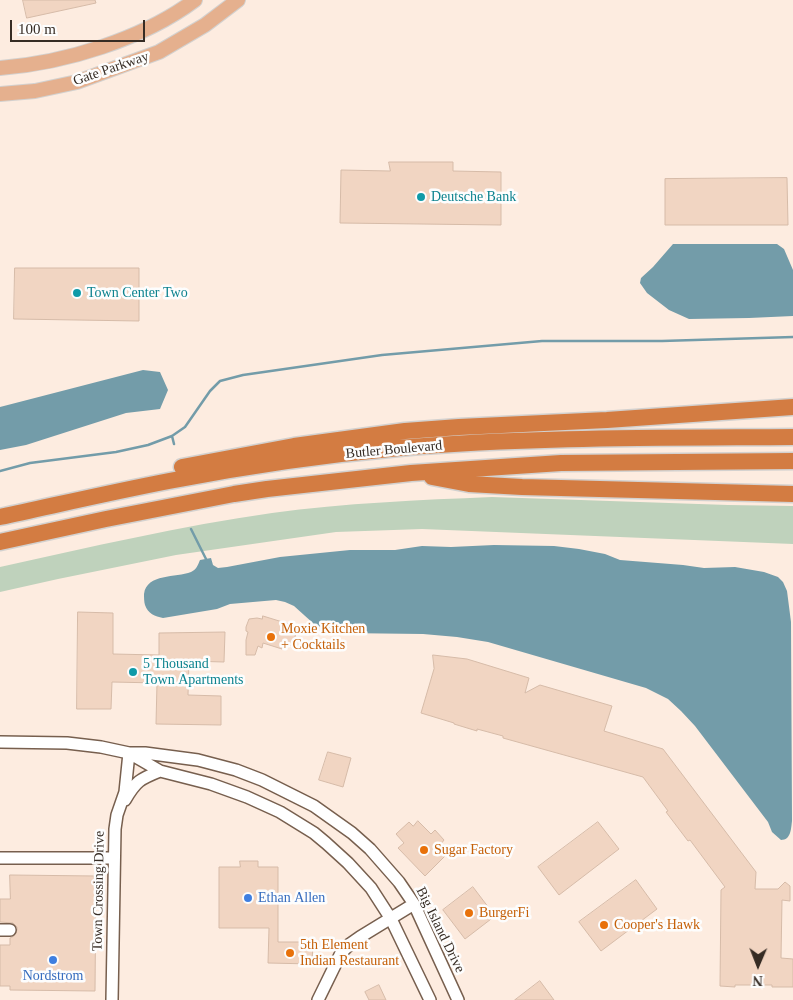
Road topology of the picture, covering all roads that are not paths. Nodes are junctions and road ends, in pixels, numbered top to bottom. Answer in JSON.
{"nodes":[{"id":1,"x":195,"y":0,"type":"edge"},
{"id":2,"x":238,"y":0,"type":"edge"},
{"id":3,"x":0,"y":68,"type":"edge"},
{"id":4,"x":0,"y":94,"type":"edge"},
{"id":5,"x":793,"y":407,"type":"edge"},
{"id":6,"x":793,"y":437,"type":"edge"},
{"id":7,"x":793,"y":460,"type":"edge"},
{"id":8,"x":410,"y":473,"type":"junction"},
{"id":9,"x":793,"y":494,"type":"edge"},
{"id":10,"x":24,"y":512,"type":"junction"},
{"id":11,"x":0,"y":518,"type":"edge"},
{"id":12,"x":0,"y":542,"type":"edge"},
{"id":13,"x":0,"y":742,"type":"edge"},
{"id":14,"x":130,"y":753,"type":"junction"},
{"id":15,"x":160,"y":771,"type":"junction"},
{"id":16,"x":121,"y":805,"type":"junction"},
{"id":17,"x":0,"y":858,"type":"edge"},
{"id":18,"x":114,"y":858,"type":"junction"},
{"id":19,"x":414,"y":904,"type":"junction"},
{"id":20,"x":391,"y":919,"type":"junction"},
{"id":21,"x":112,"y":1000,"type":"edge"},
{"id":22,"x":318,"y":1000,"type":"edge"},
{"id":23,"x":430,"y":1000,"type":"edge"},
{"id":24,"x":458,"y":1000,"type":"edge"}],
"edges":[{"from":1,"to":3,"type":"main road","name":"Gate Parkway"},
{"from":2,"to":4,"type":"main road","name":"Gate Parkway"},
{"from":5,"to":10,"type":"highway"},
{"from":6,"to":10,"type":"highway","name":"Butler Boulevard"},
{"from":7,"to":8,"type":"highway","name":"Butler Boulevard"},
{"from":8,"to":9,"type":"highway"},
{"from":8,"to":12,"type":"highway","name":"Butler Boulevard"},
{"from":10,"to":11,"type":"highway","name":"Butler Boulevard"},
{"from":13,"to":14,"type":"street","name":"Big Island Drive"},
{"from":14,"to":15,"type":"street","name":"Big Island Drive"},
{"from":14,"to":16,"type":"street","name":"Town Crossing Drive"},
{"from":14,"to":19,"type":"street","name":"Big Island Drive"},
{"from":15,"to":16,"type":"street"},
{"from":15,"to":20,"type":"street","name":"Big Island Drive"},
{"from":16,"to":18,"type":"street","name":"Town Crossing Drive"},
{"from":17,"to":18,"type":"street"},
{"from":18,"to":21,"type":"street","name":"Town Crossing Drive"},
{"from":19,"to":20,"type":"street"},
{"from":19,"to":24,"type":"street","name":"Big Island Drive"},
{"from":20,"to":22,"type":"street"},
{"from":20,"to":23,"type":"street","name":"Big Island Drive"}]}
